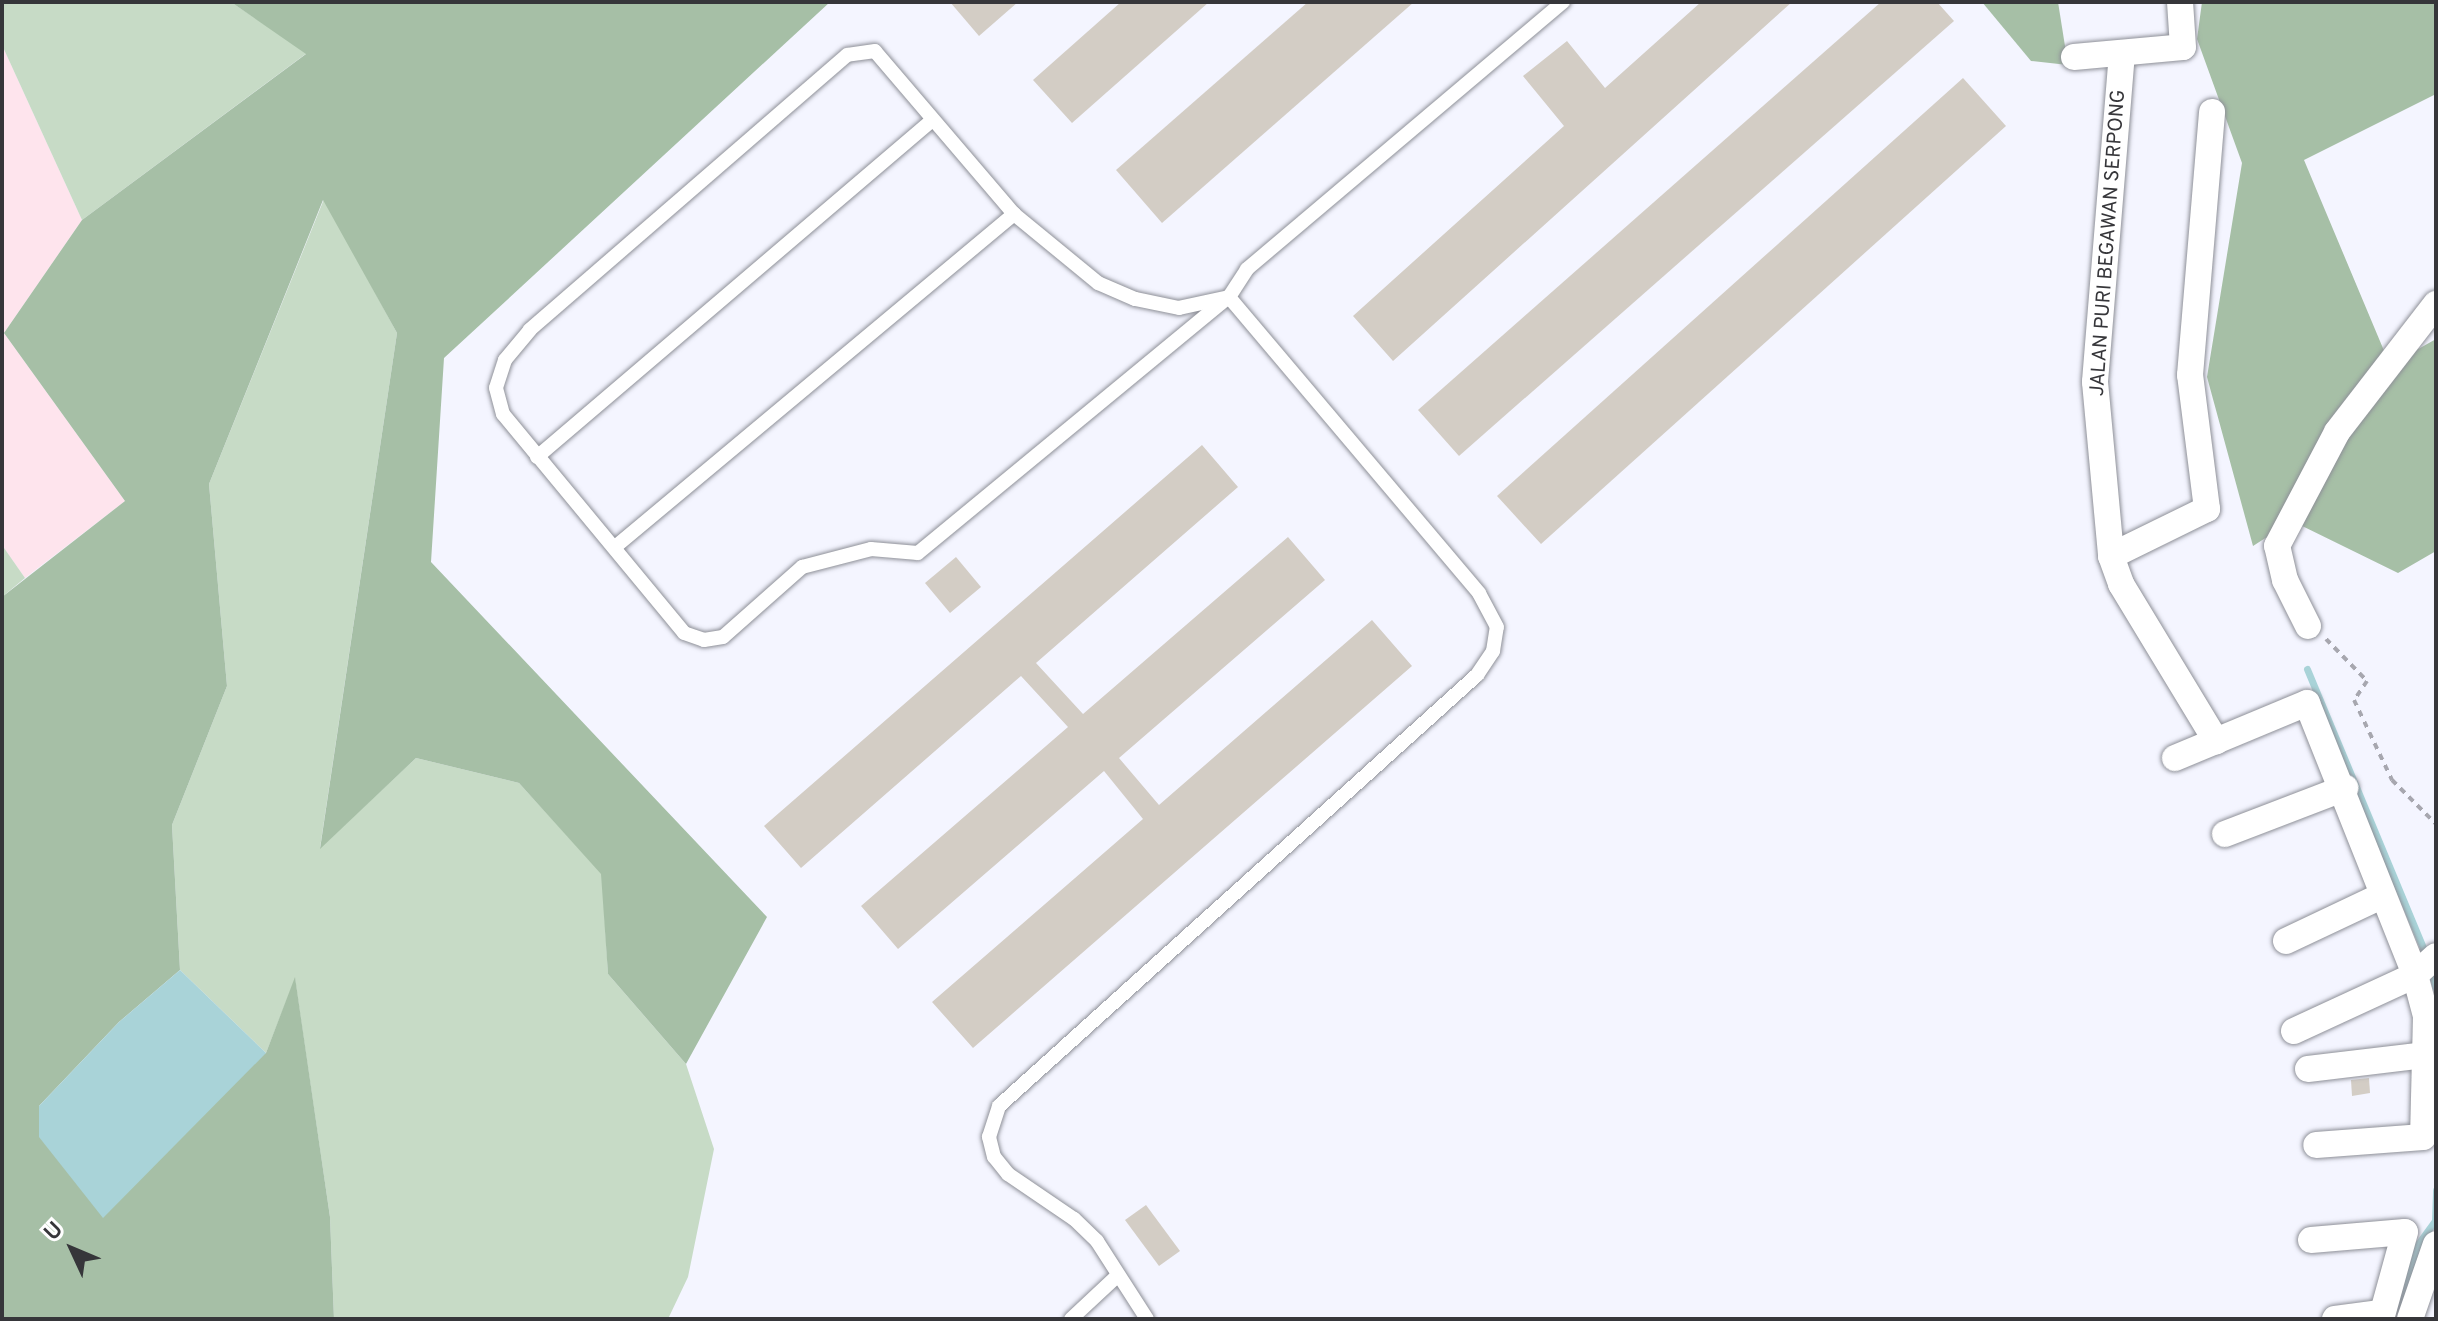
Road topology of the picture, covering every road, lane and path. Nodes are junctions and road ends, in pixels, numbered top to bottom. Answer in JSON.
{"nodes":[{"id":1,"x":1563,"y":2,"type":"edge"},
{"id":2,"x":2180,"y":2,"type":"edge"},
{"id":3,"x":2122,"y":53,"type":"junction"},
{"id":4,"x":2074,"y":57,"type":"dead end"},
{"id":5,"x":2212,"y":112,"type":"dead end"},
{"id":6,"x":930,"y":122,"type":"junction"},
{"id":7,"x":1014,"y":214,"type":"junction"},
{"id":8,"x":1229,"y":297,"type":"junction"},
{"id":9,"x":2436,"y":304,"type":"edge"},
{"id":10,"x":537,"y":457,"type":"junction"},
{"id":11,"x":615,"y":547,"type":"junction"},
{"id":12,"x":2111,"y":556,"type":"junction"},
{"id":13,"x":2308,"y":626,"type":"joint"},
{"id":14,"x":2216,"y":741,"type":"junction"},
{"id":15,"x":2175,"y":758,"type":"dead end"},
{"id":16,"x":2345,"y":788,"type":"junction"},
{"id":17,"x":2436,"y":824,"type":"edge"},
{"id":18,"x":2225,"y":834,"type":"dead end"},
{"id":19,"x":2381,"y":896,"type":"junction"},
{"id":20,"x":2286,"y":941,"type":"dead end"},
{"id":21,"x":2436,"y":956,"type":"edge"},
{"id":22,"x":2415,"y":975,"type":"junction"},
{"id":23,"x":2294,"y":1031,"type":"dead end"},
{"id":24,"x":2426,"y":1055,"type":"junction"},
{"id":25,"x":2308,"y":1069,"type":"dead end"},
{"id":26,"x":2316,"y":1145,"type":"dead end"},
{"id":27,"x":2311,"y":1240,"type":"dead end"},
{"id":28,"x":2435,"y":1247,"type":"edge"},
{"id":29,"x":1118,"y":1275,"type":"junction"},
{"id":30,"x":2380,"y":1316,"type":"edge"},
{"id":31,"x":1071,"y":1319,"type":"edge"},
{"id":32,"x":1147,"y":1319,"type":"edge"},
{"id":33,"x":2335,"y":1319,"type":"edge"},
{"id":34,"x":2410,"y":1319,"type":"edge"}],
"edges":[{"from":1,"to":8,"type":"lane"},
{"from":2,"to":3,"type":"street"},
{"from":3,"to":4,"type":"street"},
{"from":3,"to":12,"type":"street","name":"JALAN PURI BEGAWAN SERPONG"},
{"from":5,"to":12,"type":"street"},
{"from":6,"to":7,"type":"lane"},
{"from":6,"to":10,"type":"lane"},
{"from":6,"to":10,"type":"lane"},
{"from":7,"to":8,"type":"lane"},
{"from":7,"to":11,"type":"lane"},
{"from":8,"to":11,"type":"lane"},
{"from":8,"to":29,"type":"lane"},
{"from":9,"to":13,"type":"street"},
{"from":10,"to":11,"type":"lane"},
{"from":12,"to":14,"type":"street","name":"JALAN PURI BEGAWAN SERPONG"},
{"from":13,"to":17,"type":"path"},
{"from":14,"to":15,"type":"street"},
{"from":14,"to":16,"type":"street"},
{"from":16,"to":18,"type":"street"},
{"from":16,"to":19,"type":"street"},
{"from":19,"to":20,"type":"street"},
{"from":19,"to":22,"type":"street"},
{"from":21,"to":22,"type":"street"},
{"from":22,"to":23,"type":"street"},
{"from":22,"to":24,"type":"street"},
{"from":24,"to":25,"type":"street"},
{"from":24,"to":26,"type":"street"},
{"from":27,"to":30,"type":"street"},
{"from":28,"to":34,"type":"street"},
{"from":29,"to":31,"type":"lane"},
{"from":29,"to":32,"type":"lane"},
{"from":30,"to":33,"type":"street"}]}
